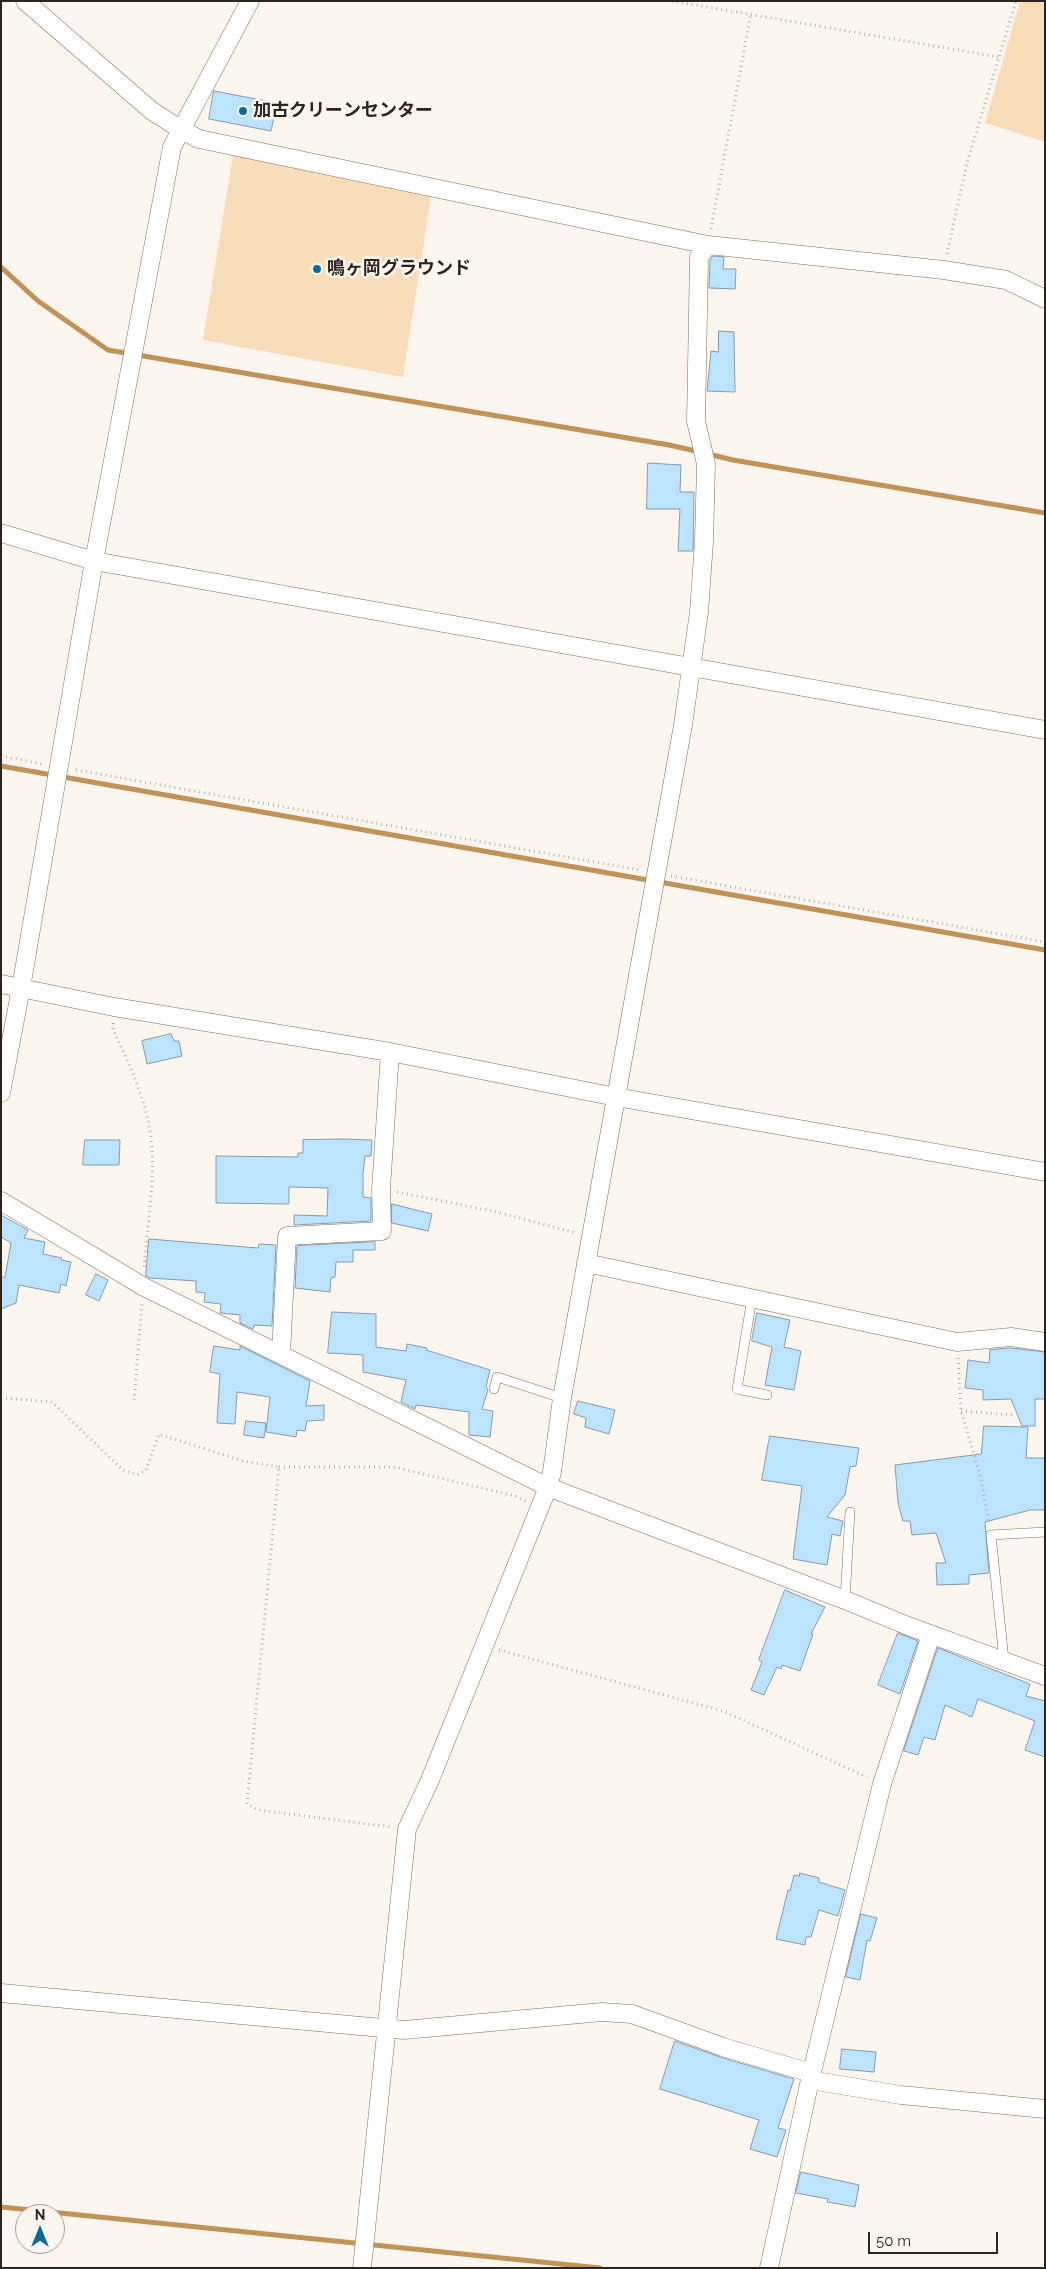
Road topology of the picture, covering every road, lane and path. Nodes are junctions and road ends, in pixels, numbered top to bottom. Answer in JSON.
{"nodes":[{"id":1,"x":26,"y":1,"type":"edge"},
{"id":2,"x":250,"y":1,"type":"edge"},
{"id":3,"x":672,"y":1,"type":"edge"},
{"id":4,"x":1016,"y":1,"type":"edge"},
{"id":5,"x":751,"y":13,"type":"junction"},
{"id":6,"x":999,"y":57,"type":"junction"},
{"id":7,"x":180,"y":129,"type":"junction"},
{"id":8,"x":708,"y":245,"type":"junction"},
{"id":9,"x":944,"y":270,"type":"junction"},
{"id":10,"x":1045,"y":299,"type":"edge"},
{"id":11,"x":1,"y":533,"type":"edge"},
{"id":12,"x":94,"y":562,"type":"junction"},
{"id":13,"x":691,"y":669,"type":"junction"},
{"id":14,"x":1045,"y":730,"type":"edge"},
{"id":15,"x":1,"y":756,"type":"edge"},
{"id":16,"x":59,"y":766,"type":"junction"},
{"id":17,"x":656,"y":873,"type":"junction"},
{"id":18,"x":1045,"y":942,"type":"edge"},
{"id":19,"x":1,"y":984,"type":"edge"},
{"id":20,"x":21,"y":988,"type":"junction"},
{"id":21,"x":114,"y":1007,"type":"junction"},
{"id":22,"x":390,"y":1052,"type":"junction"},
{"id":23,"x":1,"y":1093,"type":"edge"},
{"id":24,"x":616,"y":1097,"type":"junction"},
{"id":25,"x":1045,"y":1172,"type":"edge"},
{"id":26,"x":381,"y":1189,"type":"junction"},
{"id":27,"x":1,"y":1201,"type":"edge"},
{"id":28,"x":591,"y":1237,"type":"junction"},
{"id":29,"x":586,"y":1263,"type":"junction"},
{"id":30,"x":144,"y":1287,"type":"junction"},
{"id":31,"x":752,"y":1298,"type":"junction"},
{"id":32,"x":957,"y":1342,"type":"junction"},
{"id":33,"x":1045,"y":1342,"type":"edge"},
{"id":34,"x":281,"y":1354,"type":"junction"},
{"id":35,"x":494,"y":1389,"type":"dead end"},
{"id":36,"x":767,"y":1395,"type":"dead end"},
{"id":37,"x":1,"y":1398,"type":"edge"},
{"id":38,"x":562,"y":1398,"type":"junction"},
{"id":39,"x":134,"y":1400,"type":"dead end"},
{"id":40,"x":961,"y":1411,"type":"junction"},
{"id":41,"x":1015,"y":1415,"type":"dead end"},
{"id":42,"x":279,"y":1467,"type":"junction"},
{"id":43,"x":548,"y":1486,"type":"junction"},
{"id":44,"x":540,"y":1507,"type":"junction"},
{"id":45,"x":850,"y":1512,"type":"dead end"},
{"id":46,"x":1045,"y":1532,"type":"edge"},
{"id":47,"x":991,"y":1535,"type":"junction"},
{"id":48,"x":845,"y":1600,"type":"junction"},
{"id":49,"x":931,"y":1635,"type":"junction"},
{"id":50,"x":484,"y":1646,"type":"junction"},
{"id":51,"x":1004,"y":1660,"type":"junction"},
{"id":52,"x":1045,"y":1676,"type":"edge"},
{"id":53,"x":882,"y":1784,"type":"junction"},
{"id":54,"x":407,"y":1829,"type":"junction"},
{"id":55,"x":1,"y":1993,"type":"edge"},
{"id":56,"x":386,"y":2029,"type":"junction"},
{"id":57,"x":810,"y":2076,"type":"junction"},
{"id":58,"x":1045,"y":2109,"type":"edge"},
{"id":59,"x":362,"y":2268,"type":"edge"},
{"id":60,"x":770,"y":2268,"type":"edge"}],
"edges":[{"from":1,"to":7,"type":"street"},
{"from":2,"to":7,"type":"street"},
{"from":3,"to":5,"type":"path"},
{"from":4,"to":6,"type":"path"},
{"from":5,"to":6,"type":"path"},
{"from":5,"to":8,"type":"path"},
{"from":6,"to":9,"type":"path"},
{"from":7,"to":8,"type":"street"},
{"from":7,"to":12,"type":"street"},
{"from":8,"to":9,"type":"street"},
{"from":8,"to":13,"type":"street"},
{"from":9,"to":10,"type":"street"},
{"from":11,"to":12,"type":"street"},
{"from":12,"to":13,"type":"street"},
{"from":12,"to":16,"type":"street"},
{"from":13,"to":14,"type":"street"},
{"from":13,"to":17,"type":"street"},
{"from":15,"to":16,"type":"path"},
{"from":16,"to":17,"type":"path"},
{"from":16,"to":20,"type":"street"},
{"from":17,"to":18,"type":"path"},
{"from":17,"to":24,"type":"street"},
{"from":19,"to":20,"type":"street"},
{"from":20,"to":21,"type":"street"},
{"from":20,"to":23,"type":"street"},
{"from":21,"to":22,"type":"street"},
{"from":21,"to":30,"type":"path"},
{"from":22,"to":24,"type":"street"},
{"from":22,"to":26,"type":"street"},
{"from":24,"to":25,"type":"street"},
{"from":24,"to":28,"type":"street"},
{"from":26,"to":28,"type":"path"},
{"from":26,"to":34,"type":"street"},
{"from":27,"to":30,"type":"street"},
{"from":28,"to":29,"type":"street"},
{"from":29,"to":31,"type":"street"},
{"from":29,"to":38,"type":"street"},
{"from":30,"to":34,"type":"street"},
{"from":30,"to":39,"type":"path"},
{"from":31,"to":32,"type":"street"},
{"from":31,"to":36,"type":"lane"},
{"from":32,"to":33,"type":"street"},
{"from":32,"to":40,"type":"path"},
{"from":34,"to":43,"type":"street"},
{"from":35,"to":38,"type":"lane"},
{"from":37,"to":42,"type":"path"},
{"from":38,"to":43,"type":"street"},
{"from":40,"to":41,"type":"path"},
{"from":40,"to":47,"type":"path"},
{"from":42,"to":44,"type":"path"},
{"from":42,"to":54,"type":"path"},
{"from":43,"to":44,"type":"street"},
{"from":43,"to":48,"type":"street"},
{"from":44,"to":50,"type":"street"},
{"from":45,"to":48,"type":"lane"},
{"from":46,"to":47,"type":"lane"},
{"from":47,"to":51,"type":"lane"},
{"from":48,"to":49,"type":"street"},
{"from":49,"to":51,"type":"street"},
{"from":49,"to":53,"type":"street"},
{"from":50,"to":53,"type":"path"},
{"from":50,"to":54,"type":"street"},
{"from":51,"to":52,"type":"street"},
{"from":53,"to":57,"type":"street"},
{"from":54,"to":56,"type":"street"},
{"from":55,"to":56,"type":"street"},
{"from":56,"to":57,"type":"street"},
{"from":56,"to":59,"type":"street"},
{"from":57,"to":58,"type":"street"},
{"from":57,"to":60,"type":"street"}]}
